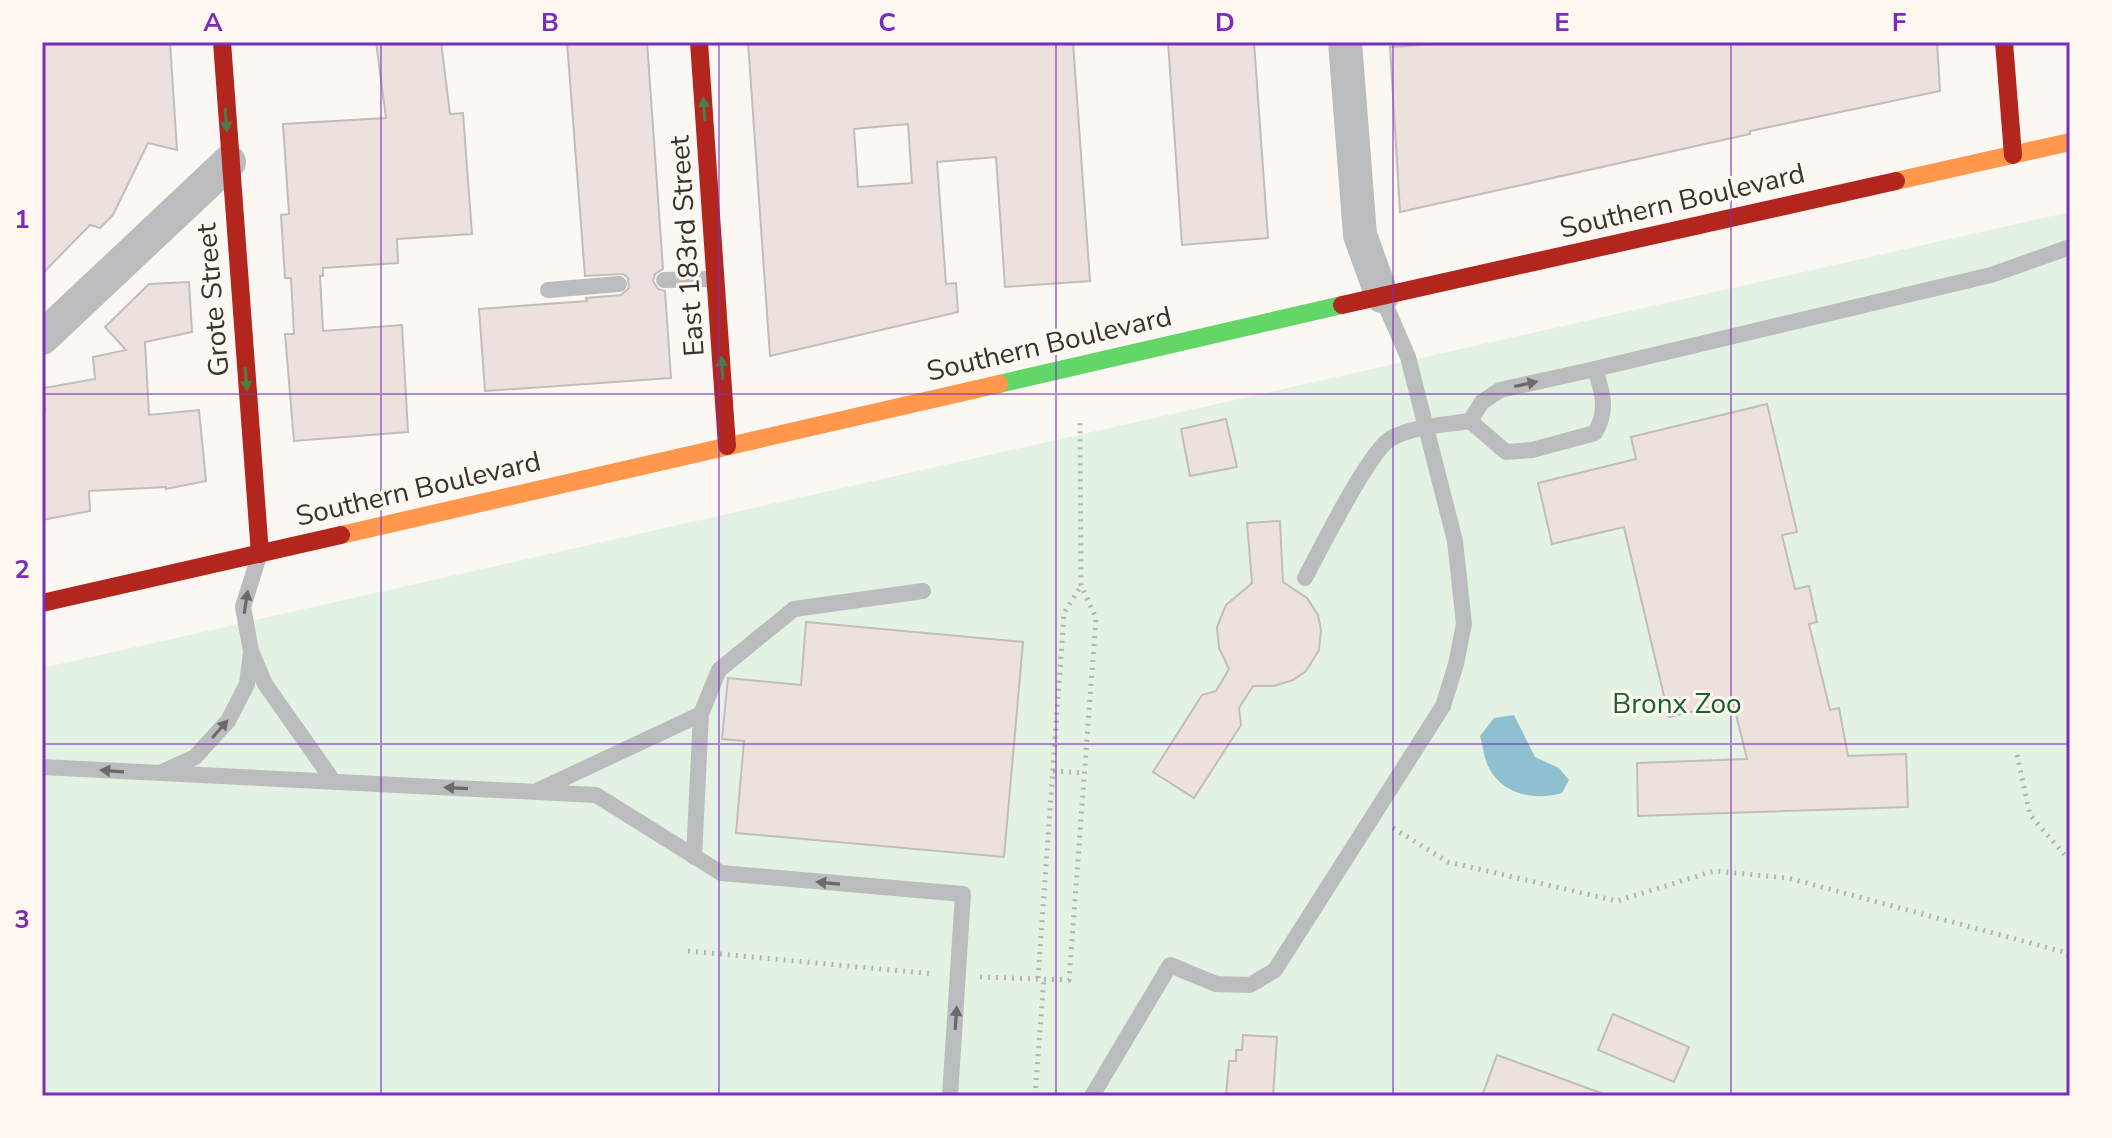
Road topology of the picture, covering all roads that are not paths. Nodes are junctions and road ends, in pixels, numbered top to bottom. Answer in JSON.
{"nodes":[{"id":1,"x":222,"y":42,"type":"edge"},
{"id":2,"x":699,"y":42,"type":"edge"},
{"id":3,"x":1345,"y":42,"type":"edge"},
{"id":4,"x":2004,"y":42,"type":"edge"},
{"id":5,"x":2070,"y":142,"type":"edge"},
{"id":6,"x":2013,"y":155,"type":"junction"},
{"id":7,"x":229,"y":162,"type":"junction"},
{"id":8,"x":2070,"y":247,"type":"edge"},
{"id":9,"x":716,"y":278,"type":"junction"},
{"id":10,"x":664,"y":280,"type":"dead end"},
{"id":11,"x":619,"y":284,"type":"dead end"},
{"id":12,"x":548,"y":290,"type":"dead end"},
{"id":13,"x":1382,"y":296,"type":"junction"},
{"id":14,"x":42,"y":338,"type":"edge"},
{"id":15,"x":1595,"y":369,"type":"junction"},
{"id":16,"x":1470,"y":421,"type":"junction"},
{"id":17,"x":1426,"y":427,"type":"junction"},
{"id":18,"x":727,"y":446,"type":"junction"},
{"id":19,"x":260,"y":554,"type":"junction"},
{"id":20,"x":1305,"y":578,"type":"dead end"},
{"id":21,"x":923,"y":591,"type":"dead end"},
{"id":22,"x":42,"y":603,"type":"edge"},
{"id":23,"x":251,"y":651,"type":"junction"},
{"id":24,"x":701,"y":714,"type":"junction"},
{"id":25,"x":42,"y":767,"type":"edge"},
{"id":26,"x":158,"y":774,"type":"junction"},
{"id":27,"x":334,"y":782,"type":"junction"},
{"id":28,"x":533,"y":792,"type":"junction"},
{"id":29,"x":694,"y":857,"type":"junction"},
{"id":30,"x":950,"y":1096,"type":"edge"},
{"id":31,"x":1092,"y":1096,"type":"edge"}],
"edges":[{"from":1,"to":7,"type":"main road","name":"Grote Street","one_way":true},
{"from":9,"to":2,"type":"main road","name":"East 183rd Street","one_way":true},
{"from":3,"to":13,"type":"street"},
{"from":4,"to":6,"type":"main road"},
{"from":5,"to":6,"type":"main road","name":"Southern Boulevard"},
{"from":6,"to":13,"type":"main road","name":"Southern Boulevard"},
{"from":7,"to":14,"type":"street"},
{"from":7,"to":19,"type":"main road","name":"Grote Street","one_way":true},
{"from":8,"to":15,"type":"lane"},
{"from":9,"to":10,"type":"lane"},
{"from":18,"to":9,"type":"main road","name":"East 183rd Street","one_way":true},
{"from":11,"to":12,"type":"lane"},
{"from":13,"to":17,"type":"lane"},
{"from":13,"to":18,"type":"main road","name":"Southern Boulevard"},
{"from":16,"to":15,"type":"lane","one_way":true},
{"from":15,"to":16,"type":"lane"},
{"from":16,"to":17,"type":"lane"},
{"from":17,"to":20,"type":"lane"},
{"from":17,"to":31,"type":"lane"},
{"from":18,"to":19,"type":"main road","name":"Southern Boulevard"},
{"from":19,"to":22,"type":"main road","name":"Southern Boulevard"},
{"from":23,"to":19,"type":"lane","one_way":true},
{"from":21,"to":24,"type":"lane"},
{"from":26,"to":23,"type":"lane","one_way":true},
{"from":23,"to":27,"type":"lane"},
{"from":24,"to":28,"type":"lane"},
{"from":24,"to":29,"type":"lane"},
{"from":26,"to":25,"type":"lane","one_way":true},
{"from":26,"to":27,"type":"lane"},
{"from":28,"to":27,"type":"lane","one_way":true},
{"from":28,"to":29,"type":"lane"},
{"from":30,"to":29,"type":"lane","one_way":true}]}
